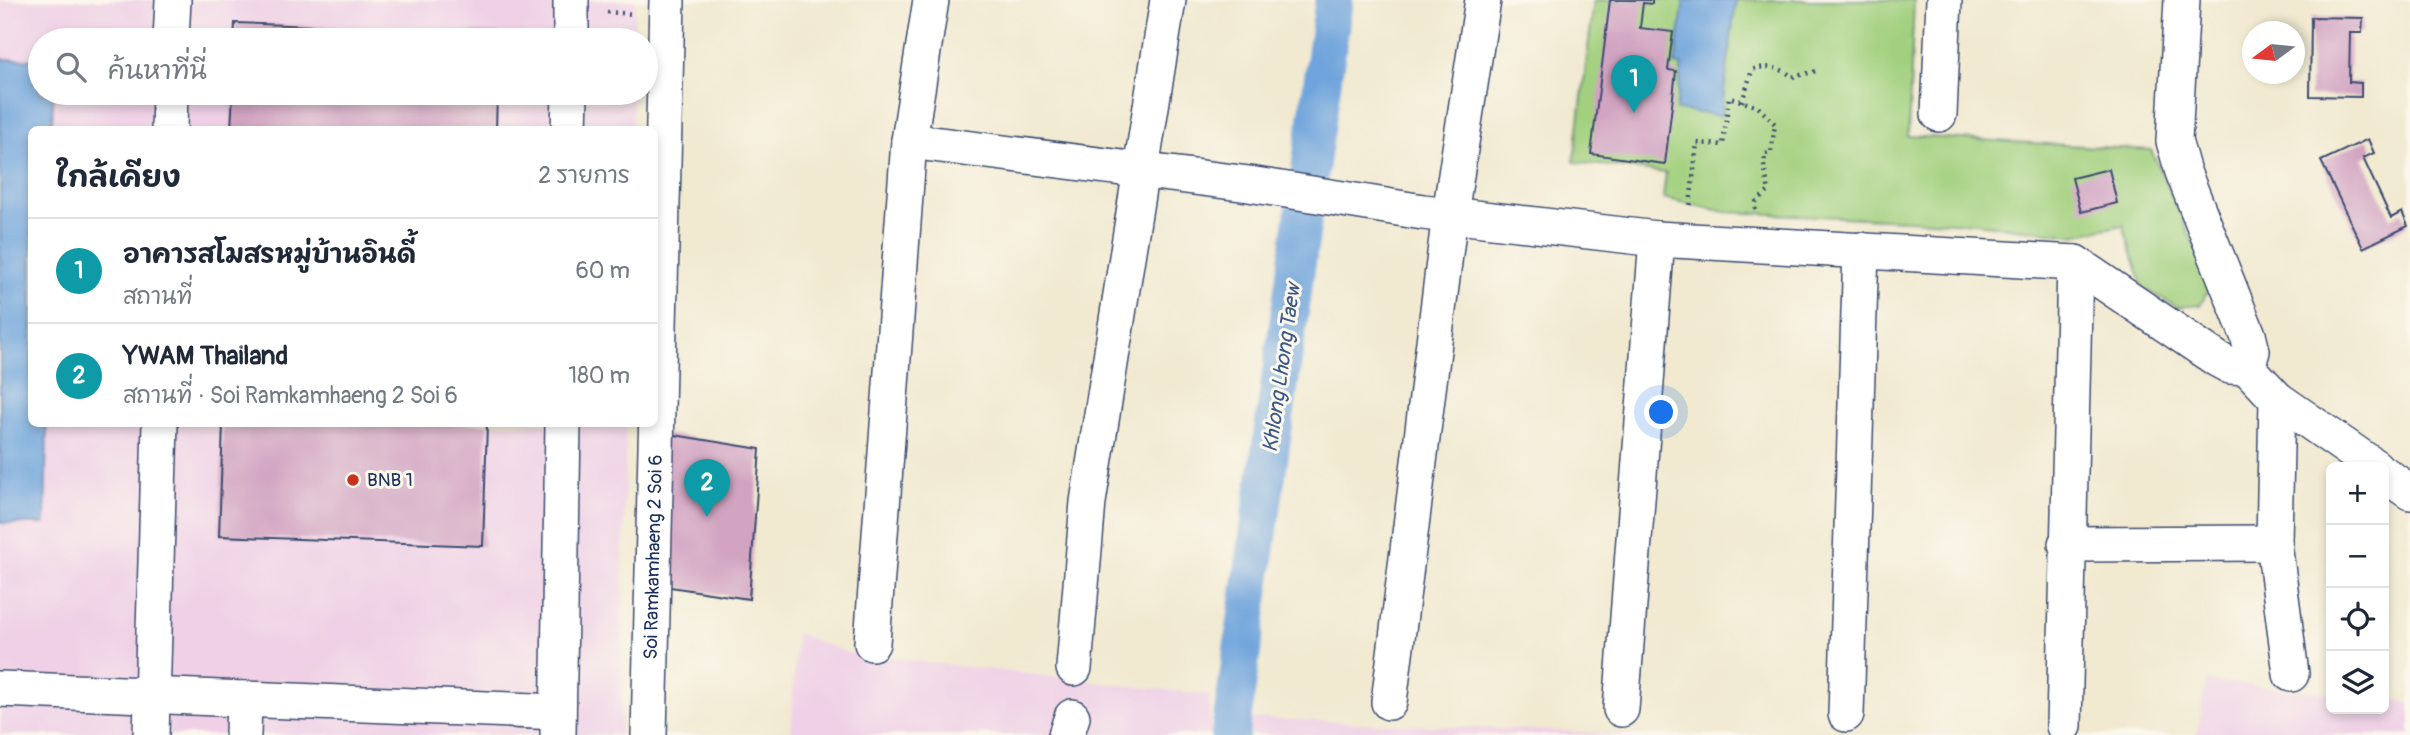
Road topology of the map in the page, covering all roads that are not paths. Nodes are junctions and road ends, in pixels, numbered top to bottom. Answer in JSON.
{"nodes":[{"id":1,"x":173,"y":0,"type":"edge"},
{"id":2,"x":931,"y":0,"type":"edge"},
{"id":3,"x":1168,"y":0,"type":"edge"},
{"id":4,"x":1483,"y":0,"type":"edge"},
{"id":5,"x":1944,"y":0,"type":"edge"},
{"id":6,"x":2182,"y":0,"type":"edge"},
{"id":7,"x":667,"y":8,"type":"edge"},
{"id":8,"x":172,"y":28,"type":"edge"},
{"id":9,"x":170,"y":105,"type":"edge"},
{"id":10,"x":570,"y":105,"type":"edge"},
{"id":11,"x":1939,"y":114,"type":"dead end"},
{"id":12,"x":169,"y":126,"type":"edge"},
{"id":13,"x":569,"y":126,"type":"edge"},
{"id":14,"x":909,"y":141,"type":"junction"},
{"id":15,"x":1142,"y":169,"type":"junction"},
{"id":16,"x":1450,"y":214,"type":"junction"},
{"id":17,"x":1657,"y":239,"type":"junction"},
{"id":18,"x":1861,"y":250,"type":"junction"},
{"id":19,"x":2075,"y":263,"type":"junction"},
{"id":20,"x":2247,"y":367,"type":"junction"},
{"id":21,"x":658,"y":372,"type":"edge"},
{"id":22,"x":2277,"y":399,"type":"junction"},
{"id":23,"x":160,"y":427,"type":"edge"},
{"id":24,"x":564,"y":427,"type":"edge"},
{"id":25,"x":657,"y":427,"type":"edge"},
{"id":26,"x":2368,"y":462,"type":"edge"},
{"id":27,"x":2389,"y":477,"type":"edge"},
{"id":28,"x":2410,"y":492,"type":"edge"},
{"id":29,"x":2066,"y":544,"type":"junction"},
{"id":30,"x":2274,"y":544,"type":"junction"},
{"id":31,"x":872,"y":643,"type":"dead end"},
{"id":32,"x":1074,"y":668,"type":"dead end"},
{"id":33,"x":2291,"y":674,"type":"dead end"},
{"id":34,"x":0,"y":689,"type":"edge"},
{"id":35,"x":153,"y":695,"type":"junction"},
{"id":36,"x":244,"y":699,"type":"junction"},
{"id":37,"x":1389,"y":702,"type":"dead end"},
{"id":38,"x":1620,"y":709,"type":"dead end"},
{"id":39,"x":1846,"y":714,"type":"dead end"},
{"id":40,"x":558,"y":723,"type":"edge"},
{"id":41,"x":2064,"y":726,"type":"dead end"},
{"id":42,"x":150,"y":735,"type":"edge"},
{"id":43,"x":243,"y":735,"type":"edge"},
{"id":44,"x":649,"y":735,"type":"edge"}],
"edges":[{"from":1,"to":8,"type":"street"},
{"from":2,"to":14,"type":"street"},
{"from":3,"to":15,"type":"street"},
{"from":4,"to":16,"type":"street"},
{"from":5,"to":11,"type":"street"},
{"from":6,"to":20,"type":"street"},
{"from":7,"to":21,"type":"street","name":"Soi Ramkamhaeng 2 Soi 6"},
{"from":9,"to":12,"type":"street"},
{"from":10,"to":13,"type":"street"},
{"from":14,"to":15,"type":"street"},
{"from":14,"to":31,"type":"street"},
{"from":15,"to":16,"type":"street"},
{"from":15,"to":32,"type":"street"},
{"from":16,"to":17,"type":"street"},
{"from":16,"to":37,"type":"street"},
{"from":17,"to":18,"type":"street"},
{"from":17,"to":38,"type":"street"},
{"from":18,"to":19,"type":"street"},
{"from":18,"to":39,"type":"street"},
{"from":19,"to":20,"type":"street"},
{"from":19,"to":29,"type":"street"},
{"from":20,"to":22,"type":"street"},
{"from":22,"to":26,"type":"street"},
{"from":22,"to":30,"type":"street"},
{"from":23,"to":35,"type":"street"},
{"from":24,"to":40,"type":"street"},
{"from":25,"to":44,"type":"street","name":"Soi Ramkamhaeng 2 Soi 6"},
{"from":27,"to":28,"type":"street"},
{"from":29,"to":30,"type":"street"},
{"from":29,"to":41,"type":"street"},
{"from":30,"to":33,"type":"street"},
{"from":34,"to":35,"type":"street"},
{"from":35,"to":36,"type":"street"},
{"from":35,"to":42,"type":"street"},
{"from":36,"to":40,"type":"street"},
{"from":36,"to":43,"type":"street"}]}
